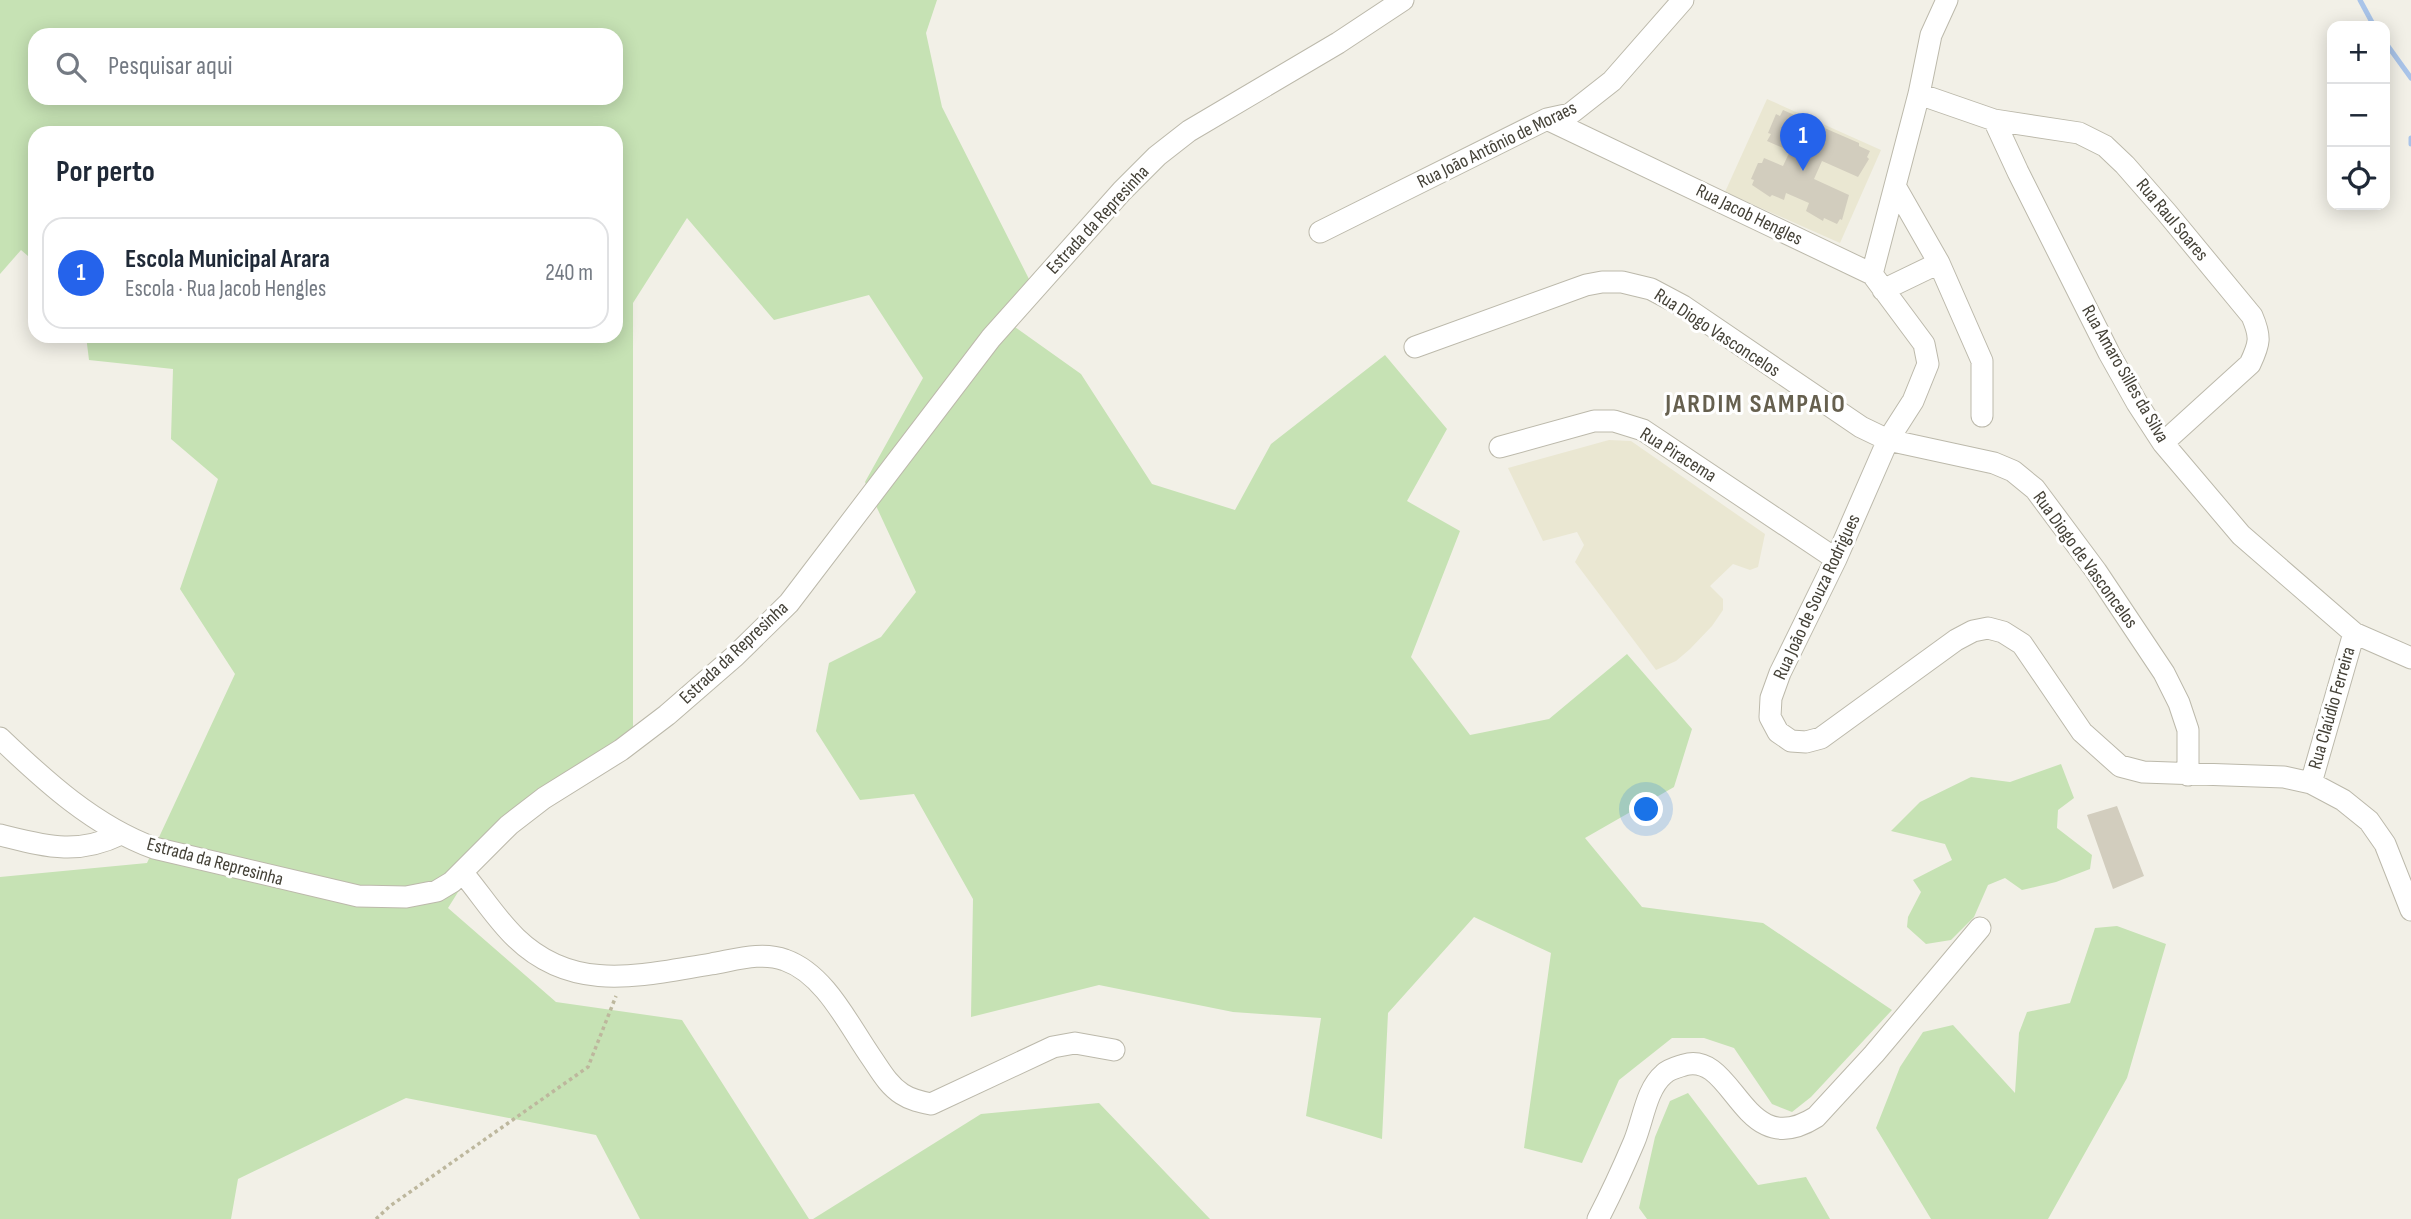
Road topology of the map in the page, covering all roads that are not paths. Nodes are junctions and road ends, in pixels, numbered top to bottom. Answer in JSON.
{"nodes":[{"id":1,"x":1403,"y":0,"type":"edge"},
{"id":2,"x":1683,"y":0,"type":"edge"},
{"id":3,"x":1947,"y":0,"type":"edge"},
{"id":4,"x":1919,"y":94,"type":"junction"},
{"id":5,"x":1547,"y":120,"type":"junction"},
{"id":6,"x":1994,"y":120,"type":"junction"},
{"id":7,"x":1895,"y":186,"type":"junction"},
{"id":8,"x":1320,"y":232,"type":"dead end"},
{"id":9,"x":1939,"y":263,"type":"junction"},
{"id":10,"x":1878,"y":282,"type":"junction"},
{"id":11,"x":1924,"y":344,"type":"joint"},
{"id":12,"x":1415,"y":347,"type":"dead end"},
{"id":13,"x":1982,"y":416,"type":"dead end"},
{"id":14,"x":1888,"y":440,"type":"junction"},
{"id":15,"x":2164,"y":443,"type":"junction"},
{"id":16,"x":1500,"y":447,"type":"dead end"},
{"id":17,"x":1836,"y":559,"type":"junction"},
{"id":18,"x":2354,"y":633,"type":"junction"},
{"id":19,"x":2411,"y":658,"type":"edge"},
{"id":20,"x":0,"y":738,"type":"edge"},
{"id":21,"x":2188,"y":775,"type":"junction"},
{"id":22,"x":2311,"y":783,"type":"junction"},
{"id":23,"x":121,"y":834,"type":"junction"},
{"id":24,"x":0,"y":835,"type":"edge"},
{"id":25,"x":463,"y":872,"type":"junction"},
{"id":26,"x":2411,"y":910,"type":"edge"},
{"id":27,"x":1980,"y":928,"type":"dead end"},
{"id":28,"x":1114,"y":1050,"type":"dead end"},
{"id":29,"x":1598,"y":1219,"type":"edge"}],
"edges":[{"from":1,"to":25,"type":"street","name":"Estrada da Represinha"},
{"from":2,"to":5,"type":"street","name":"Rua João Antônio de Moraes"},
{"from":3,"to":4,"type":"street"},
{"from":4,"to":6,"type":"street","name":"Rua Raul Soares"},
{"from":4,"to":7,"type":"street"},
{"from":5,"to":8,"type":"street","name":"Rua João Antônio de Moraes"},
{"from":5,"to":10,"type":"street","name":"Rua Jacob Hengles"},
{"from":6,"to":15,"type":"street","name":"Rua Amaro Silles da Silva"},
{"from":6,"to":15,"type":"street","name":"Rua Raul Soares"},
{"from":7,"to":9,"type":"street"},
{"from":7,"to":10,"type":"street"},
{"from":9,"to":10,"type":"street"},
{"from":9,"to":13,"type":"street"},
{"from":10,"to":11,"type":"street","name":"Rua Jacob Hengles"},
{"from":11,"to":14,"type":"street","name":"Rua João de Souza Rodrigues"},
{"from":12,"to":14,"type":"street","name":"Rua Diogo Vasconcelos"},
{"from":14,"to":17,"type":"street","name":"Rua João de Souza Rodrigues"},
{"from":14,"to":21,"type":"street","name":"Rua Diogo de Vasconcelos"},
{"from":15,"to":18,"type":"street","name":"Rua Amaro Silles da Silva"},
{"from":16,"to":17,"type":"street","name":"Rua Piracema"},
{"from":17,"to":21,"type":"street","name":"Rua João de Souza Rodrigues"},
{"from":18,"to":19,"type":"street","name":"Rua Amaro Silles da Silva"},
{"from":18,"to":22,"type":"street","name":"Rua Claúdio Ferreira"},
{"from":20,"to":23,"type":"street","name":"Estrada da Represinha"},
{"from":21,"to":22,"type":"street","name":"Rua João de Souza Rodrigues"},
{"from":22,"to":26,"type":"street","name":"Rua João de Souza Rodrigues"},
{"from":23,"to":24,"type":"street"},
{"from":23,"to":25,"type":"street","name":"Estrada da Represinha"},
{"from":25,"to":28,"type":"street"},
{"from":27,"to":29,"type":"street"}]}
